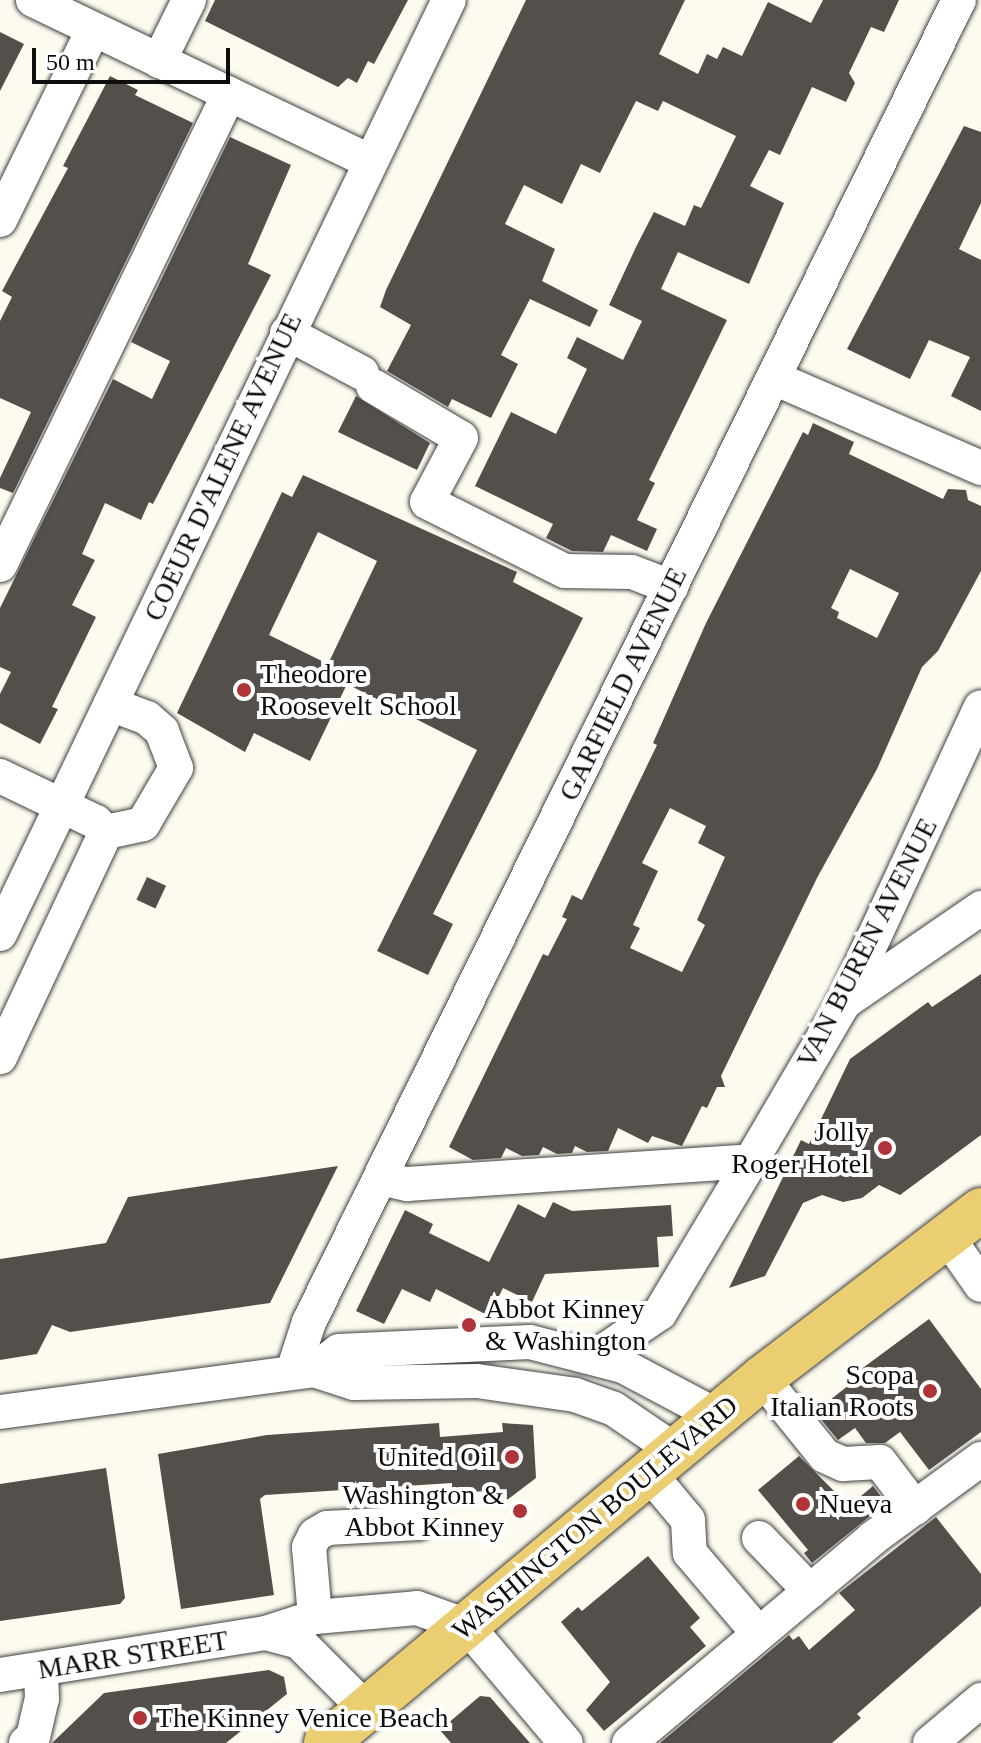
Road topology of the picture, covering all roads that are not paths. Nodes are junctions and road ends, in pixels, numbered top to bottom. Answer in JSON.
{"nodes":[{"id":1,"x":33,"y":0,"type":"edge"},
{"id":2,"x":189,"y":0,"type":"edge"},
{"id":3,"x":449,"y":0,"type":"edge"},
{"id":4,"x":959,"y":0,"type":"edge"},
{"id":5,"x":93,"y":30,"type":"junction"},
{"id":6,"x":159,"y":61,"type":"junction"},
{"id":7,"x":229,"y":94,"type":"junction"},
{"id":8,"x":369,"y":161,"type":"junction"},
{"id":9,"x":0,"y":220,"type":"edge"},
{"id":10,"x":287,"y":333,"type":"junction"},
{"id":11,"x":774,"y":378,"type":"junction"},
{"id":12,"x":981,"y":468,"type":"edge"},
{"id":13,"x":0,"y":565,"type":"edge"},
{"id":14,"x":671,"y":587,"type":"junction"},
{"id":15,"x":111,"y":704,"type":"junction"},
{"id":16,"x":981,"y":707,"type":"edge"},
{"id":17,"x":0,"y":776,"type":"edge"},
{"id":18,"x":62,"y":806,"type":"junction"},
{"id":19,"x":106,"y":832,"type":"junction"},
{"id":20,"x":981,"y":908,"type":"edge"},
{"id":21,"x":0,"y":934,"type":"edge"},
{"id":22,"x":843,"y":1004,"type":"junction"},
{"id":23,"x":0,"y":1057,"type":"edge"},
{"id":24,"x":751,"y":1161,"type":"junction"},
{"id":25,"x":380,"y":1178,"type":"junction"},
{"id":26,"x":981,"y":1210,"type":"edge"},
{"id":27,"x":946,"y":1235,"type":"junction"},
{"id":28,"x":981,"y":1285,"type":"edge"},
{"id":29,"x":595,"y":1357,"type":"junction"},
{"id":30,"x":303,"y":1370,"type":"junction"},
{"id":31,"x":762,"y":1378,"type":"junction"},
{"id":32,"x":0,"y":1412,"type":"edge"},
{"id":33,"x":717,"y":1416,"type":"junction"},
{"id":34,"x":981,"y":1459,"type":"edge"},
{"id":35,"x":661,"y":1461,"type":"junction"},
{"id":36,"x":915,"y":1508,"type":"junction"},
{"id":37,"x":419,"y":1523,"type":"dead end"},
{"id":38,"x":759,"y":1538,"type":"dead end"},
{"id":39,"x":810,"y":1591,"type":"junction"},
{"id":40,"x":315,"y":1617,"type":"junction"},
{"id":41,"x":467,"y":1626,"type":"junction"},
{"id":42,"x":266,"y":1633,"type":"junction"},
{"id":43,"x":759,"y":1634,"type":"junction"},
{"id":44,"x":41,"y":1670,"type":"junction"},
{"id":45,"x":0,"y":1675,"type":"edge"},
{"id":46,"x":981,"y":1700,"type":"edge"},
{"id":47,"x":366,"y":1709,"type":"junction"},
{"id":48,"x":26,"y":1743,"type":"edge"},
{"id":49,"x":326,"y":1743,"type":"edge"},
{"id":50,"x":566,"y":1743,"type":"edge"},
{"id":51,"x":629,"y":1743,"type":"edge"},
{"id":52,"x":930,"y":1743,"type":"edge"}],
"edges":[{"from":1,"to":5,"type":"street"},
{"from":2,"to":6,"type":"street"},
{"from":3,"to":8,"type":"street","name":"COEUR D'ALENE AVENUE"},
{"from":4,"to":11,"type":"street","name":"GARFIELD AVENUE"},
{"from":5,"to":6,"type":"street"},
{"from":5,"to":9,"type":"street"},
{"from":6,"to":7,"type":"street"},
{"from":7,"to":8,"type":"street"},
{"from":7,"to":13,"type":"street"},
{"from":8,"to":10,"type":"street","name":"COEUR D'ALENE AVENUE"},
{"from":10,"to":14,"type":"street"},
{"from":10,"to":15,"type":"street","name":"COEUR D'ALENE AVENUE"},
{"from":11,"to":12,"type":"street"},
{"from":11,"to":14,"type":"street","name":"GARFIELD AVENUE"},
{"from":14,"to":25,"type":"street","name":"GARFIELD AVENUE"},
{"from":15,"to":18,"type":"street","name":"COEUR D'ALENE AVENUE"},
{"from":15,"to":19,"type":"street"},
{"from":16,"to":22,"type":"street","name":"VAN BUREN AVENUE"},
{"from":17,"to":18,"type":"street"},
{"from":18,"to":19,"type":"street"},
{"from":18,"to":21,"type":"street","name":"COEUR D'ALENE AVENUE"},
{"from":19,"to":23,"type":"street"},
{"from":20,"to":22,"type":"street"},
{"from":22,"to":24,"type":"street","name":"VAN BUREN AVENUE"},
{"from":24,"to":25,"type":"street"},
{"from":24,"to":29,"type":"street","name":"VAN BUREN AVENUE"},
{"from":25,"to":30,"type":"street","name":"GARFIELD AVENUE"},
{"from":26,"to":27,"type":"main road","name":"WASHINGTON BOULEVARD"},
{"from":27,"to":28,"type":"street"},
{"from":27,"to":31,"type":"main road","name":"WASHINGTON BOULEVARD"},
{"from":29,"to":30,"type":"street"},
{"from":29,"to":33,"type":"street"},
{"from":30,"to":32,"type":"street"},
{"from":30,"to":35,"type":"street"},
{"from":31,"to":33,"type":"main road","name":"WASHINGTON BOULEVARD"},
{"from":31,"to":36,"type":"street"},
{"from":33,"to":35,"type":"main road","name":"WASHINGTON BOULEVARD"},
{"from":34,"to":36,"type":"street"},
{"from":35,"to":41,"type":"main road","name":"WASHINGTON BOULEVARD"},
{"from":35,"to":43,"type":"street"},
{"from":36,"to":39,"type":"street"},
{"from":37,"to":40,"type":"street"},
{"from":38,"to":39,"type":"street"},
{"from":39,"to":43,"type":"street"},
{"from":40,"to":41,"type":"street","name":"MARR STREET"},
{"from":40,"to":42,"type":"street","name":"MARR STREET"},
{"from":41,"to":47,"type":"main road","name":"WASHINGTON BOULEVARD"},
{"from":41,"to":50,"type":"street","name":"MARR STREET"},
{"from":42,"to":44,"type":"street","name":"MARR STREET"},
{"from":42,"to":47,"type":"street","name":"MARR STREET"},
{"from":43,"to":51,"type":"street"},
{"from":44,"to":45,"type":"street","name":"MARR STREET"},
{"from":44,"to":48,"type":"street"},
{"from":46,"to":52,"type":"street"},
{"from":47,"to":49,"type":"main road","name":"WASHINGTON BOULEVARD"}]}
